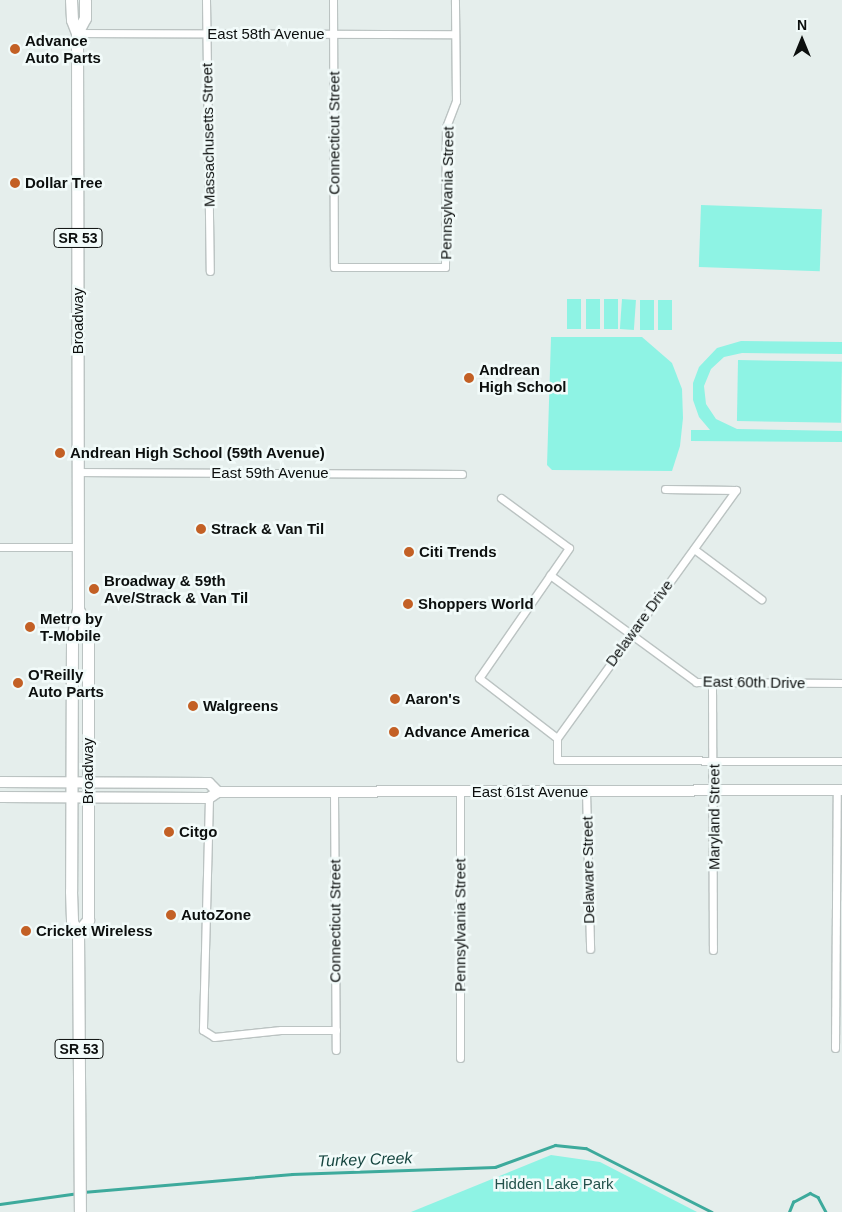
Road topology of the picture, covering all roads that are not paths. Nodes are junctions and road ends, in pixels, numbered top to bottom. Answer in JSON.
{"nodes":[{"id":1,"x":71,"y":0,"type":"edge"},
{"id":2,"x":85,"y":0,"type":"edge"},
{"id":3,"x":206,"y":0,"type":"edge"},
{"id":4,"x":333,"y":0,"type":"edge"},
{"id":5,"x":455,"y":0,"type":"edge"},
{"id":6,"x":77,"y":33,"type":"junction"},
{"id":7,"x":207,"y":34,"type":"junction"},
{"id":8,"x":455,"y":34,"type":"junction"},
{"id":9,"x":333,"y":35,"type":"junction"},
{"id":10,"x":446,"y":267,"type":"joint"},
{"id":11,"x":210,"y":271,"type":"dead end"},
{"id":12,"x":78,"y":472,"type":"junction"},
{"id":13,"x":462,"y":474,"type":"dead end"},
{"id":14,"x":665,"y":489,"type":"dead end"},
{"id":15,"x":500,"y":498,"type":"dead end"},
{"id":16,"x":0,"y":546,"type":"edge"},
{"id":17,"x":78,"y":547,"type":"junction"},
{"id":18,"x":694,"y":549,"type":"junction"},
{"id":19,"x":550,"y":575,"type":"junction"},
{"id":20,"x":761,"y":599,"type":"dead end"},
{"id":21,"x":78,"y":608,"type":"junction"},
{"id":22,"x":632,"y":632,"type":"junction"},
{"id":23,"x":842,"y":683,"type":"edge"},
{"id":24,"x":712,"y":684,"type":"junction"},
{"id":25,"x":557,"y":738,"type":"junction"},
{"id":26,"x":714,"y":761,"type":"junction"},
{"id":27,"x":842,"y":761,"type":"edge"},
{"id":28,"x":0,"y":782,"type":"edge"},
{"id":29,"x":72,"y":783,"type":"junction"},
{"id":30,"x":88,"y":783,"type":"junction"},
{"id":31,"x":714,"y":790,"type":"junction"},
{"id":32,"x":840,"y":790,"type":"edge"},
{"id":33,"x":586,"y":791,"type":"junction"},
{"id":34,"x":218,"y":792,"type":"junction"},
{"id":35,"x":460,"y":792,"type":"junction"},
{"id":36,"x":334,"y":793,"type":"junction"},
{"id":37,"x":0,"y":797,"type":"edge"},
{"id":38,"x":71,"y":797,"type":"junction"},
{"id":39,"x":87,"y":798,"type":"junction"},
{"id":40,"x":209,"y":798,"type":"junction"},
{"id":41,"x":78,"y":932,"type":"junction"},
{"id":42,"x":590,"y":949,"type":"dead end"},
{"id":43,"x":713,"y":950,"type":"dead end"},
{"id":44,"x":336,"y":1030,"type":"junction"},
{"id":45,"x":835,"y":1048,"type":"dead end"},
{"id":46,"x":336,"y":1050,"type":"dead end"},
{"id":47,"x":460,"y":1058,"type":"dead end"},
{"id":48,"x":80,"y":1212,"type":"edge"}],
"edges":[{"from":1,"to":6,"type":"main road","name":"Broadway","number":"SR 53"},
{"from":2,"to":6,"type":"main road","name":"Broadway","number":"SR 53"},
{"from":3,"to":7,"type":"street","name":"Massachusetts Street"},
{"from":4,"to":9,"type":"street","name":"Connecticut Street"},
{"from":5,"to":8,"type":"street","name":"Pennsylvania Street"},
{"from":6,"to":7,"type":"street","name":"East 58th Avenue"},
{"from":6,"to":12,"type":"main road","name":"Broadway","number":"SR 53"},
{"from":7,"to":9,"type":"street","name":"East 58th Avenue"},
{"from":7,"to":11,"type":"street","name":"Massachusetts Street"},
{"from":8,"to":9,"type":"street","name":"East 58th Avenue"},
{"from":8,"to":10,"type":"street","name":"Pennsylvania Street"},
{"from":9,"to":10,"type":"street","name":"Connecticut Street"},
{"from":12,"to":13,"type":"street","name":"East 59th Avenue"},
{"from":12,"to":17,"type":"main road","name":"Broadway","number":"SR 53"},
{"from":14,"to":18,"type":"street","name":"Delaware Drive"},
{"from":15,"to":19,"type":"street"},
{"from":16,"to":17,"type":"street"},
{"from":17,"to":21,"type":"main road","name":"Broadway","number":"SR 53"},
{"from":18,"to":20,"type":"street"},
{"from":18,"to":22,"type":"street","name":"Delaware Drive"},
{"from":19,"to":22,"type":"street","name":"East 60th Drive"},
{"from":19,"to":25,"type":"street"},
{"from":21,"to":29,"type":"main road","name":"Broadway","number":"SR 53"},
{"from":21,"to":30,"type":"main road","name":"Broadway","number":"SR 53"},
{"from":22,"to":24,"type":"street","name":"East 60th Drive"},
{"from":22,"to":25,"type":"street","name":"Delaware Drive"},
{"from":23,"to":24,"type":"street","name":"East 60th Drive"},
{"from":24,"to":26,"type":"street","name":"Maryland Street"},
{"from":25,"to":26,"type":"street"},
{"from":26,"to":27,"type":"street"},
{"from":26,"to":31,"type":"street","name":"Maryland Street"},
{"from":28,"to":29,"type":"main road","name":"East 61st Avenue"},
{"from":29,"to":30,"type":"main road","name":"East 61st Avenue"},
{"from":29,"to":38,"type":"main road","name":"Broadway","number":"SR 53"},
{"from":30,"to":34,"type":"main road","name":"East 61st Avenue"},
{"from":30,"to":39,"type":"main road","name":"Broadway","number":"SR 53"},
{"from":31,"to":32,"type":"main road","name":"East 61st Avenue"},
{"from":31,"to":33,"type":"main road","name":"East 61st Avenue"},
{"from":31,"to":43,"type":"street","name":"Maryland Street"},
{"from":32,"to":45,"type":"street"},
{"from":33,"to":35,"type":"main road","name":"East 61st Avenue"},
{"from":33,"to":42,"type":"street","name":"Delaware Street"},
{"from":34,"to":36,"type":"main road","name":"East 61st Avenue"},
{"from":34,"to":40,"type":"main road"},
{"from":35,"to":36,"type":"main road","name":"East 61st Avenue"},
{"from":35,"to":47,"type":"street","name":"Pennsylvania Street"},
{"from":36,"to":44,"type":"street","name":"Connecticut Street"},
{"from":37,"to":38,"type":"main road"},
{"from":38,"to":39,"type":"main road"},
{"from":38,"to":41,"type":"main road","name":"Broadway","number":"SR 53"},
{"from":39,"to":40,"type":"main road"},
{"from":39,"to":41,"type":"main road","name":"Broadway","number":"SR 53"},
{"from":40,"to":44,"type":"street"},
{"from":41,"to":48,"type":"main road","name":"Broadway","number":"SR 53"},
{"from":44,"to":46,"type":"street","name":"Connecticut Street"}]}
